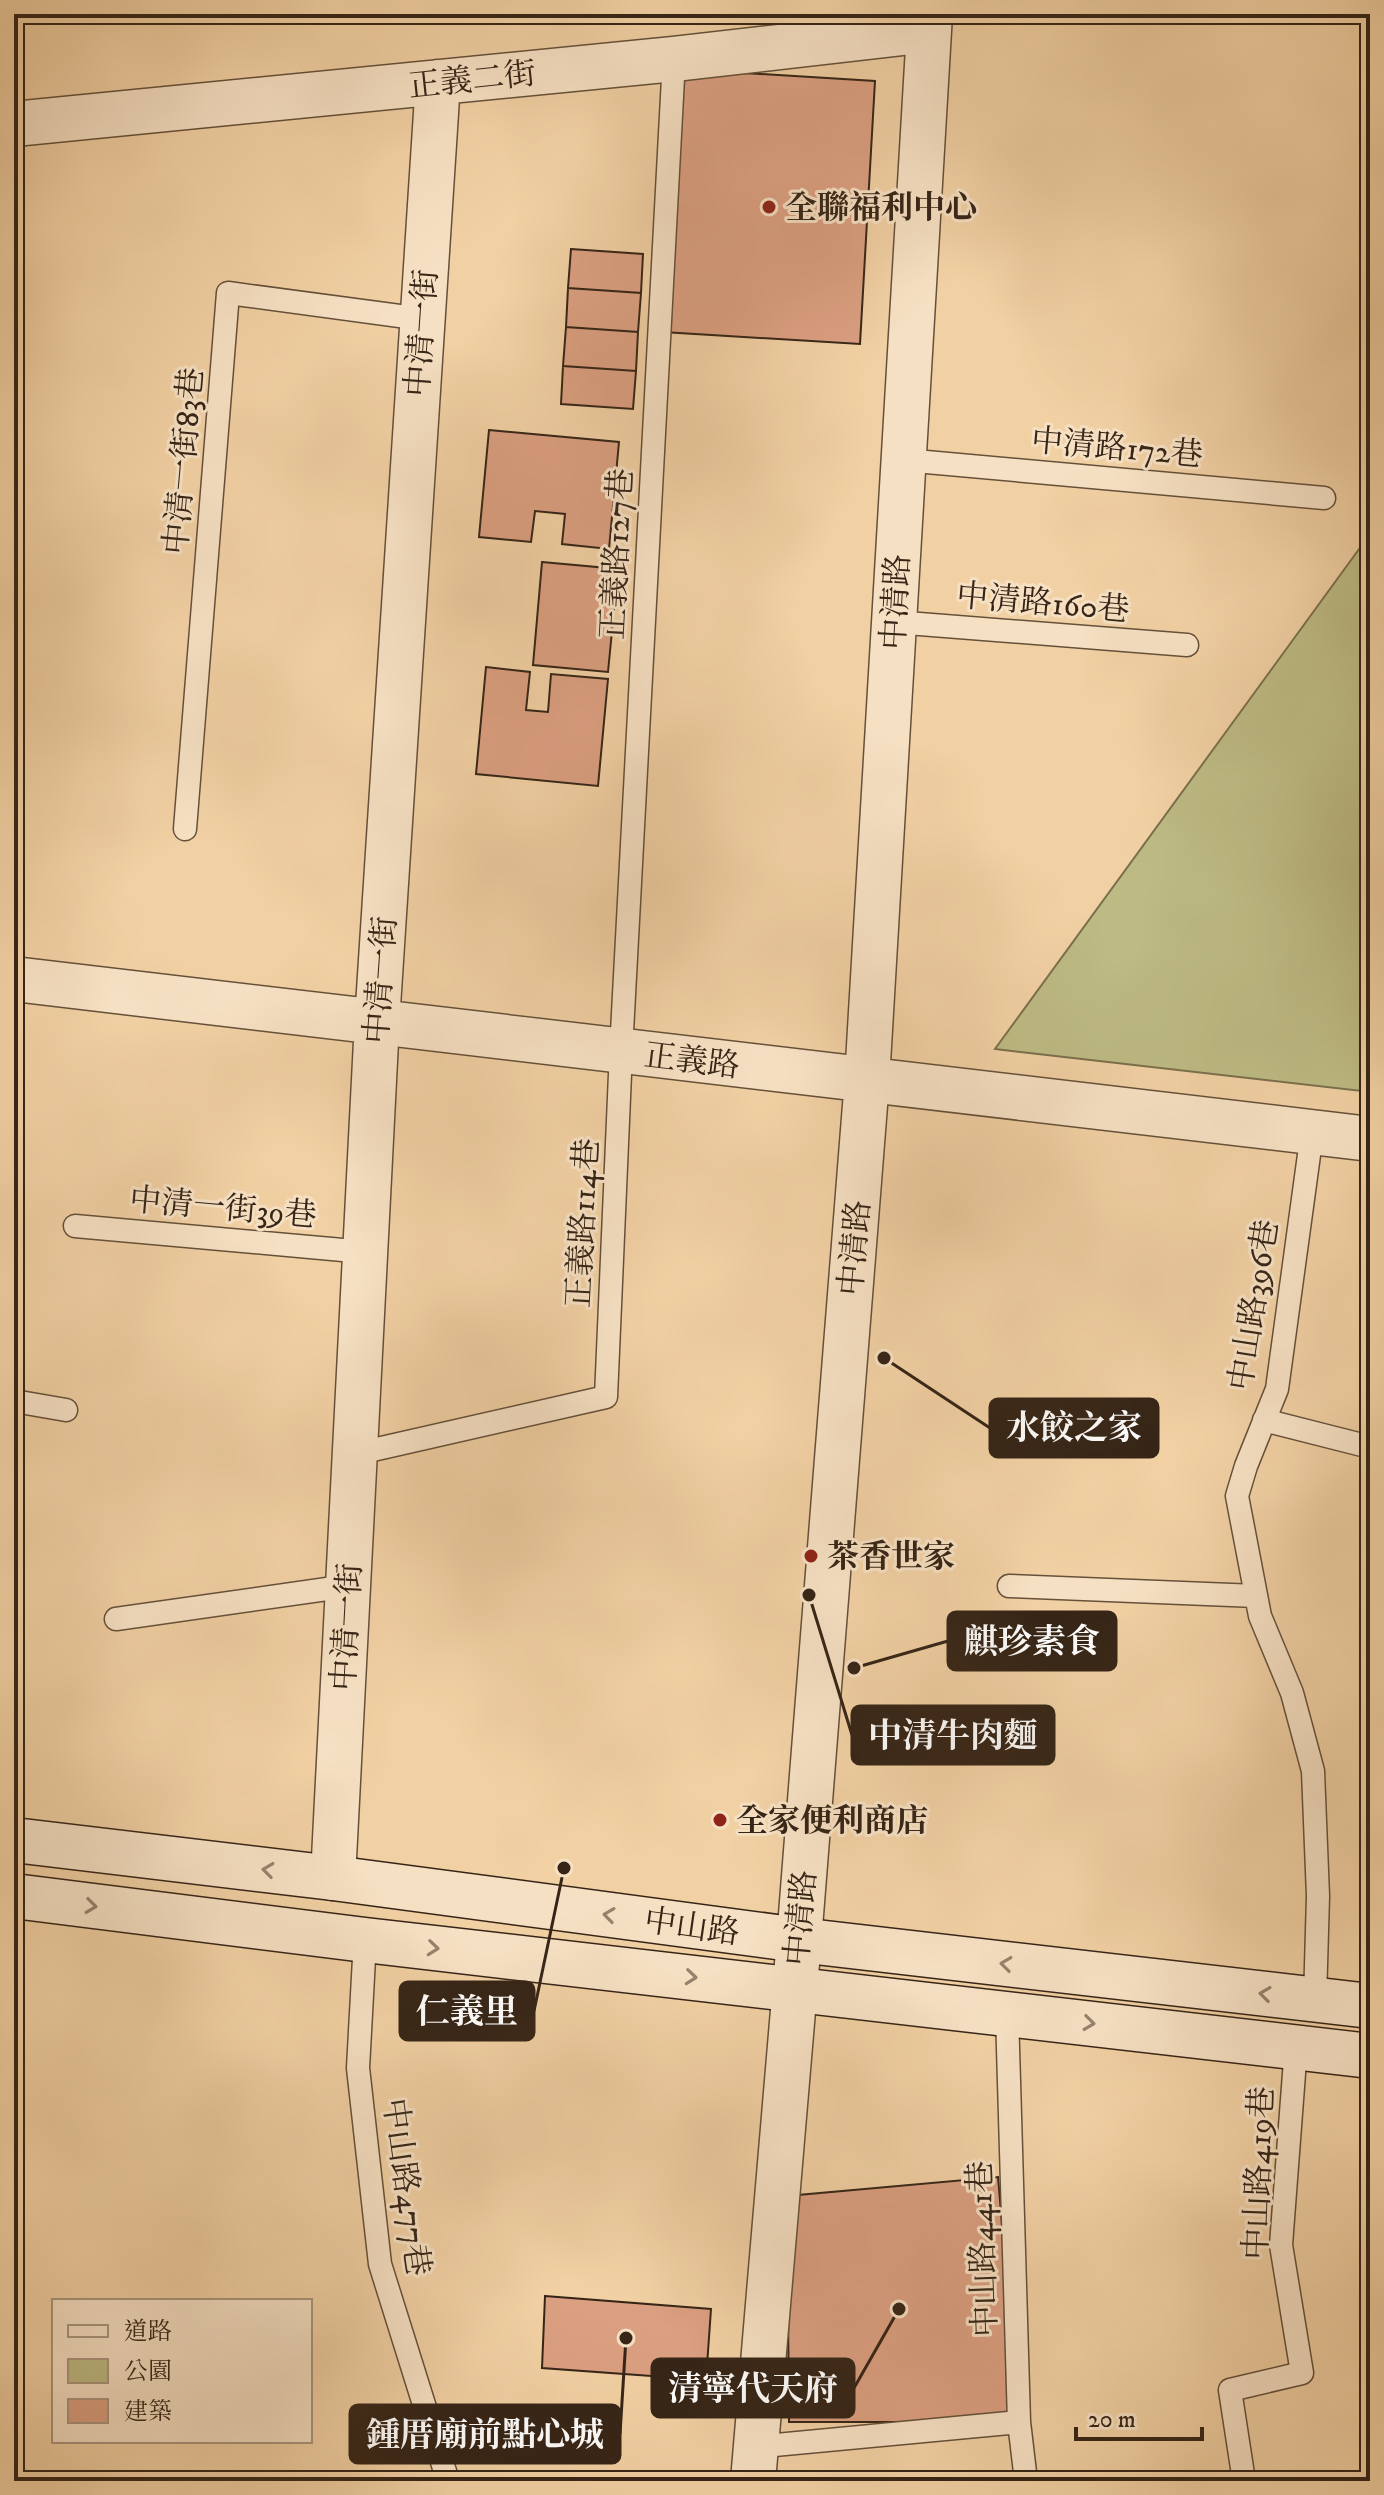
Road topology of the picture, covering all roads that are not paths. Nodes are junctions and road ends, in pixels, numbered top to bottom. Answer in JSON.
{"nodes":[{"id":1,"x":930,"y":22,"type":"edge"},
{"id":2,"x":674,"y":59,"type":"junction"},
{"id":3,"x":438,"y":82,"type":"junction"},
{"id":4,"x":14,"y":124,"type":"edge"},
{"id":5,"x":422,"y":319,"type":"junction"},
{"id":6,"x":904,"y":460,"type":"junction"},
{"id":7,"x":1324,"y":498,"type":"dead end"},
{"id":8,"x":894,"y":622,"type":"junction"},
{"id":9,"x":1187,"y":645,"type":"dead end"},
{"id":10,"x":185,"y":829,"type":"dead end"},
{"id":11,"x":14,"y":979,"type":"edge"},
{"id":12,"x":377,"y":1022,"type":"junction"},
{"id":13,"x":621,"y":1051,"type":"junction"},
{"id":14,"x":867,"y":1080,"type":"junction"},
{"id":15,"x":1312,"y":1133,"type":"junction"},
{"id":16,"x":1370,"y":1139,"type":"edge"},
{"id":17,"x":75,"y":1226,"type":"dead end"},
{"id":18,"x":365,"y":1252,"type":"junction"},
{"id":19,"x":14,"y":1401,"type":"edge"},
{"id":20,"x":66,"y":1410,"type":"dead end"},
{"id":21,"x":1264,"y":1420,"type":"junction"},
{"id":22,"x":1370,"y":1447,"type":"edge"},
{"id":23,"x":355,"y":1454,"type":"junction"},
{"id":24,"x":348,"y":1586,"type":"junction"},
{"id":25,"x":1009,"y":1586,"type":"dead end"},
{"id":26,"x":1256,"y":1596,"type":"junction"},
{"id":27,"x":116,"y":1619,"type":"dead end"},
{"id":28,"x":14,"y":1840,"type":"edge"},
{"id":29,"x":333,"y":1878,"type":"junction"},
{"id":30,"x":14,"y":1896,"type":"edge"},
{"id":31,"x":365,"y":1940,"type":"junction"},
{"id":32,"x":799,"y":1940,"type":"junction"},
{"id":33,"x":794,"y":1988,"type":"junction"},
{"id":34,"x":1315,"y":2000,"type":"junction"},
{"id":35,"x":1370,"y":2006,"type":"edge"},
{"id":36,"x":1007,"y":2014,"type":"junction"},
{"id":37,"x":1296,"y":2047,"type":"junction"},
{"id":38,"x":1370,"y":2056,"type":"edge"},
{"id":39,"x":1019,"y":2422,"type":"junction"},
{"id":40,"x":754,"y":2464,"type":"edge"},
{"id":41,"x":448,"y":2481,"type":"edge"},
{"id":42,"x":1026,"y":2481,"type":"edge"},
{"id":43,"x":1244,"y":2481,"type":"edge"}],
"edges":[{"from":1,"to":2,"type":"street","name":"正義二街"},
{"from":1,"to":6,"type":"street","name":"中清路"},
{"from":2,"to":3,"type":"street","name":"正義二街"},
{"from":2,"to":13,"type":"lane","name":"正義路127巷"},
{"from":3,"to":4,"type":"street","name":"正義二街"},
{"from":3,"to":5,"type":"street","name":"中清一街"},
{"from":5,"to":10,"type":"lane","name":"中清一街83巷"},
{"from":5,"to":12,"type":"street","name":"中清一街"},
{"from":6,"to":7,"type":"lane","name":"中清路172巷"},
{"from":6,"to":8,"type":"street","name":"中清路"},
{"from":8,"to":9,"type":"lane","name":"中清路160巷"},
{"from":8,"to":14,"type":"street","name":"中清路"},
{"from":11,"to":12,"type":"street","name":"正義路"},
{"from":12,"to":13,"type":"street","name":"正義路"},
{"from":12,"to":18,"type":"street","name":"中清一街"},
{"from":13,"to":14,"type":"street","name":"正義路"},
{"from":13,"to":23,"type":"lane","name":"正義路114巷"},
{"from":14,"to":15,"type":"street","name":"正義路"},
{"from":14,"to":32,"type":"street","name":"中清路"},
{"from":15,"to":16,"type":"street","name":"正義路"},
{"from":15,"to":21,"type":"lane","name":"中山路396巷"},
{"from":17,"to":18,"type":"lane","name":"中清一街39巷"},
{"from":18,"to":23,"type":"street","name":"中清一街"},
{"from":19,"to":20,"type":"lane"},
{"from":21,"to":22,"type":"lane"},
{"from":21,"to":26,"type":"lane","name":"中山路396巷"},
{"from":23,"to":24,"type":"street","name":"中清一街"},
{"from":24,"to":27,"type":"lane"},
{"from":24,"to":29,"type":"street","name":"中清一街"},
{"from":25,"to":26,"type":"lane"},
{"from":26,"to":34,"type":"lane","name":"中山路396巷"},
{"from":29,"to":28,"type":"street","name":"中山路","one_way":true},
{"from":32,"to":29,"type":"street","name":"中山路","one_way":true},
{"from":30,"to":31,"type":"street","name":"中山路","one_way":true},
{"from":31,"to":33,"type":"street","name":"中山路","one_way":true},
{"from":31,"to":41,"type":"lane","name":"中山路477巷"},
{"from":32,"to":33,"type":"street","name":"中清路"},
{"from":34,"to":32,"type":"street","name":"中山路","one_way":true},
{"from":33,"to":36,"type":"street","name":"中山路"},
{"from":33,"to":40,"type":"street","name":"中清路"},
{"from":34,"to":35,"type":"street","name":"中山路"},
{"from":36,"to":37,"type":"street","name":"中山路","one_way":true},
{"from":36,"to":39,"type":"lane","name":"中山路441巷"},
{"from":37,"to":38,"type":"street","name":"中山路"},
{"from":37,"to":43,"type":"lane","name":"中山路419巷"},
{"from":39,"to":40,"type":"lane"},
{"from":39,"to":42,"type":"lane","name":"中山路441巷"}]}
